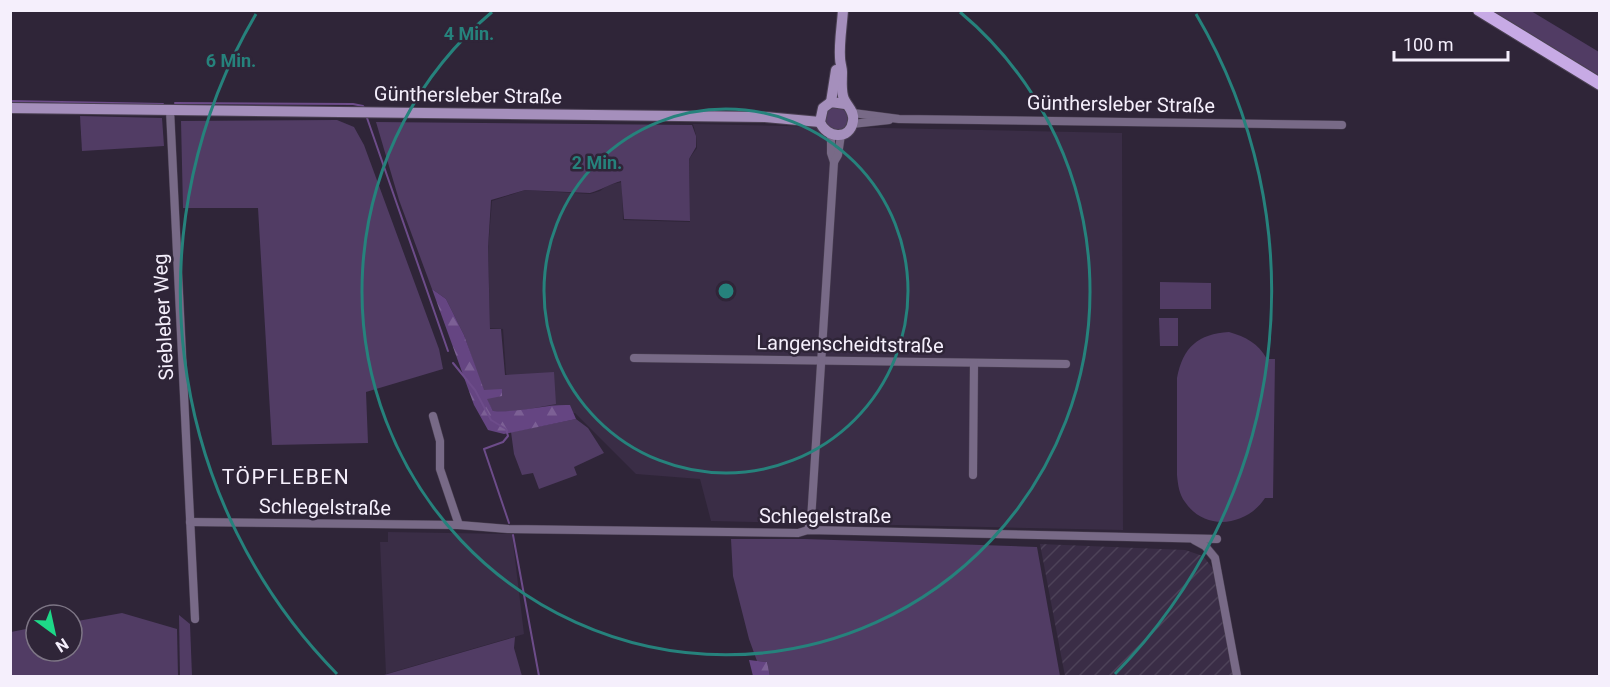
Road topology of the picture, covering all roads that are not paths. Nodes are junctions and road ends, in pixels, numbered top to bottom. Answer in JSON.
{"nodes":[{"id":1,"x":843,"y":10,"type":"edge"},
{"id":2,"x":1479,"y":10,"type":"edge"},
{"id":3,"x":840,"y":57,"type":"junction"},
{"id":4,"x":1599,"y":84,"type":"edge"},
{"id":5,"x":831,"y":102,"type":"junction"},
{"id":6,"x":845,"y":104,"type":"junction"},
{"id":7,"x":10,"y":108,"type":"edge"},
{"id":8,"x":170,"y":110,"type":"junction"},
{"id":9,"x":820,"y":117,"type":"junction"},
{"id":10,"x":853,"y":118,"type":"junction"},
{"id":11,"x":1342,"y":125,"type":"dead end"},
{"id":12,"x":836,"y":135,"type":"junction"},
{"id":13,"x":634,"y":358,"type":"dead end"},
{"id":14,"x":822,"y":361,"type":"junction"},
{"id":15,"x":974,"y":363,"type":"junction"},
{"id":16,"x":1066,"y":364,"type":"dead end"},
{"id":17,"x":433,"y":416,"type":"dead end"},
{"id":18,"x":973,"y":475,"type":"dead end"},
{"id":19,"x":190,"y":522,"type":"junction"},
{"id":20,"x":459,"y":525,"type":"junction"},
{"id":21,"x":808,"y":530,"type":"junction"},
{"id":22,"x":1191,"y":539,"type":"junction"},
{"id":23,"x":1217,"y":539,"type":"dead end"},
{"id":24,"x":195,"y":619,"type":"dead end"},
{"id":25,"x":1237,"y":676,"type":"edge"}],
"edges":[{"from":1,"to":3,"type":"main road"},
{"from":2,"to":4,"type":"main road"},
{"from":3,"to":5,"type":"main road"},
{"from":3,"to":6,"type":"main road"},
{"from":5,"to":6,"type":"main road"},
{"from":5,"to":9,"type":"main road"},
{"from":6,"to":10,"type":"main road"},
{"from":7,"to":8,"type":"main road","name":"Günthersleber Straße"},
{"from":8,"to":9,"type":"main road","name":"Günthersleber Straße"},
{"from":8,"to":19,"type":"street","name":"Siebleber Weg"},
{"from":9,"to":12,"type":"main road"},
{"from":10,"to":11,"type":"street","name":"Günthersleber Straße"},
{"from":10,"to":12,"type":"main road"},
{"from":12,"to":14,"type":"street"},
{"from":13,"to":14,"type":"street","name":"Langenscheidtstraße"},
{"from":14,"to":15,"type":"street","name":"Langenscheidtstraße"},
{"from":14,"to":21,"type":"street"},
{"from":15,"to":16,"type":"street","name":"Langenscheidtstraße"},
{"from":15,"to":18,"type":"street"},
{"from":17,"to":20,"type":"street"},
{"from":19,"to":20,"type":"street","name":"Schlegelstraße"},
{"from":19,"to":24,"type":"street","name":"Siebleber Weg"},
{"from":20,"to":21,"type":"street","name":"Schlegelstraße"},
{"from":21,"to":22,"type":"street","name":"Schlegelstraße"},
{"from":22,"to":23,"type":"street","name":"Schlegelstraße"},
{"from":22,"to":25,"type":"street"}]}
